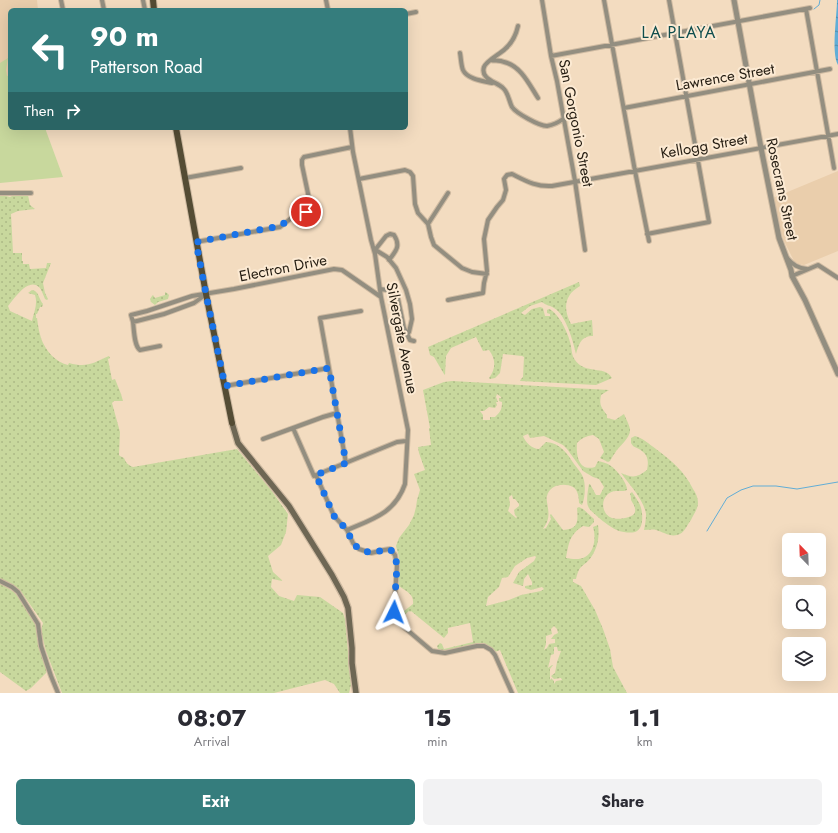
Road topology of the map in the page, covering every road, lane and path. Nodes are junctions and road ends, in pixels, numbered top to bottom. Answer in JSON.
{"nodes":[{"id":1,"x":542,"y":0,"type":"edge"},
{"id":2,"x":604,"y":0,"type":"edge"},
{"id":3,"x":669,"y":0,"type":"edge"},
{"id":4,"x":734,"y":0,"type":"edge"},
{"id":5,"x":416,"y":12,"type":"dead end"},
{"id":6,"x":408,"y":14,"type":"edge"},
{"id":7,"x":738,"y":22,"type":"junction"},
{"id":8,"x":518,"y":26,"type":"dead end"},
{"id":9,"x":675,"y":33,"type":"junction"},
{"id":10,"x":612,"y":44,"type":"junction"},
{"id":11,"x":460,"y":53,"type":"dead end"},
{"id":12,"x":551,"y":56,"type":"junction"},
{"id":13,"x":491,"y":60,"type":"junction"},
{"id":14,"x":830,"y":69,"type":"dead end"},
{"id":15,"x":817,"y":72,"type":"junction"},
{"id":16,"x":498,"y":84,"type":"junction"},
{"id":17,"x":749,"y":84,"type":"junction"},
{"id":18,"x":687,"y":96,"type":"junction"},
{"id":19,"x":538,"y":98,"type":"dead end"},
{"id":20,"x":624,"y":108,"type":"junction"},
{"id":21,"x":563,"y":118,"type":"junction"},
{"id":22,"x":176,"y":130,"type":"edge"},
{"id":23,"x":350,"y":130,"type":"edge"},
{"id":24,"x":838,"y":134,"type":"edge"},
{"id":25,"x":829,"y":136,"type":"junction"},
{"id":26,"x":352,"y":147,"type":"junction"},
{"id":27,"x":761,"y":148,"type":"junction"},
{"id":28,"x":698,"y":159,"type":"junction"},
{"id":29,"x":241,"y":168,"type":"dead end"},
{"id":30,"x":834,"y":168,"type":"dead end"},
{"id":31,"x":635,"y":171,"type":"junction"},
{"id":32,"x":185,"y":178,"type":"junction"},
{"id":33,"x":359,"y":179,"type":"junction"},
{"id":34,"x":575,"y":181,"type":"junction"},
{"id":35,"x":0,"y":193,"type":"edge"},
{"id":36,"x":31,"y":193,"type":"dead end"},
{"id":37,"x":448,"y":193,"type":"dead end"},
{"id":38,"x":428,"y":224,"type":"junction"},
{"id":39,"x":647,"y":234,"type":"junction"},
{"id":40,"x":649,"y":241,"type":"dead end"},
{"id":41,"x":196,"y":242,"type":"junction"},
{"id":42,"x":374,"y":250,"type":"junction"},
{"id":43,"x":585,"y":250,"type":"dead end"},
{"id":44,"x":784,"y":255,"type":"junction"},
{"id":45,"x":389,"y":260,"type":"junction"},
{"id":46,"x":807,"y":269,"type":"junction"},
{"id":47,"x":487,"y":274,"type":"junction"},
{"id":48,"x":792,"y":276,"type":"junction"},
{"id":49,"x":838,"y":278,"type":"edge"},
{"id":50,"x":380,"y":289,"type":"junction"},
{"id":51,"x":206,"y":294,"type":"junction"},
{"id":52,"x":381,"y":297,"type":"junction"},
{"id":53,"x":448,"y":300,"type":"dead end"},
{"id":54,"x":361,"y":311,"type":"dead end"},
{"id":55,"x":133,"y":322,"type":"junction"},
{"id":56,"x":407,"y":335,"type":"junction"},
{"id":57,"x":414,"y":341,"type":"dead end"},
{"id":58,"x":160,"y":346,"type":"dead end"},
{"id":59,"x":329,"y":368,"type":"junction"},
{"id":60,"x":838,"y":374,"type":"edge"},
{"id":61,"x":225,"y":386,"type":"junction"},
{"id":62,"x":337,"y":413,"type":"junction"},
{"id":63,"x":232,"y":423,"type":"joint"},
{"id":64,"x":293,"y":428,"type":"junction"},
{"id":65,"x":264,"y":439,"type":"dead end"},
{"id":66,"x":406,"y":441,"type":"junction"},
{"id":67,"x":346,"y":463,"type":"junction"},
{"id":68,"x":316,"y":475,"type":"junction"},
{"id":69,"x":347,"y":530,"type":"junction"},
{"id":70,"x":0,"y":581,"type":"edge"},
{"id":71,"x":58,"y":693,"type":"edge"},
{"id":72,"x":356,"y":693,"type":"edge"},
{"id":73,"x":512,"y":693,"type":"edge"}],
"edges":[{"from":1,"to":12,"type":"street","name":"San Gorgonio Street"},
{"from":2,"to":10,"type":"street"},
{"from":3,"to":9,"type":"street"},
{"from":4,"to":7,"type":"street","name":"Rosecrans Street"},
{"from":5,"to":6,"type":"street"},
{"from":7,"to":9,"type":"street"},
{"from":7,"to":15,"type":"street"},
{"from":7,"to":17,"type":"street","name":"Rosecrans Street"},
{"from":8,"to":13,"type":"street"},
{"from":9,"to":10,"type":"street"},
{"from":9,"to":18,"type":"street"},
{"from":10,"to":12,"type":"street"},
{"from":10,"to":20,"type":"street"},
{"from":11,"to":16,"type":"street"},
{"from":12,"to":21,"type":"street","name":"San Gorgonio Street"},
{"from":13,"to":16,"type":"street"},
{"from":13,"to":19,"type":"street"},
{"from":14,"to":15,"type":"street","name":"Lawrence Street"},
{"from":15,"to":17,"type":"street","name":"Lawrence Street"},
{"from":15,"to":25,"type":"street"},
{"from":16,"to":21,"type":"street"},
{"from":17,"to":18,"type":"street","name":"Lawrence Street"},
{"from":17,"to":27,"type":"street","name":"Rosecrans Street"},
{"from":18,"to":20,"type":"street","name":"Lawrence Street"},
{"from":18,"to":28,"type":"street"},
{"from":20,"to":31,"type":"street"},
{"from":21,"to":34,"type":"street","name":"San Gorgonio Street"},
{"from":22,"to":32,"type":"main road"},
{"from":23,"to":26,"type":"street","name":"Silvergate Avenue"},
{"from":24,"to":25,"type":"street","name":"Kellogg Street"},
{"from":25,"to":27,"type":"street","name":"Kellogg Street"},
{"from":25,"to":30,"type":"street"},
{"from":26,"to":33,"type":"street","name":"Silvergate Avenue"},
{"from":26,"to":41,"type":"street"},
{"from":27,"to":28,"type":"street","name":"Kellogg Street"},
{"from":27,"to":44,"type":"street","name":"Rosecrans Street"},
{"from":28,"to":31,"type":"street","name":"Kellogg Street"},
{"from":28,"to":39,"type":"street"},
{"from":29,"to":32,"type":"street"},
{"from":31,"to":34,"type":"street","name":"Kellogg Street"},
{"from":31,"to":39,"type":"street"},
{"from":32,"to":41,"type":"main road"},
{"from":33,"to":38,"type":"street"},
{"from":33,"to":42,"type":"street","name":"Silvergate Avenue"},
{"from":34,"to":43,"type":"street","name":"San Gorgonio Street"},
{"from":34,"to":47,"type":"street","name":"Kellogg Street"},
{"from":35,"to":36,"type":"street"},
{"from":37,"to":38,"type":"street"},
{"from":38,"to":47,"type":"street"},
{"from":39,"to":40,"type":"street"},
{"from":41,"to":51,"type":"main road"},
{"from":42,"to":45,"type":"street"},
{"from":42,"to":45,"type":"street"},
{"from":42,"to":50,"type":"street","name":"Silvergate Avenue"},
{"from":44,"to":46,"type":"street"},
{"from":44,"to":48,"type":"street","name":"Rosecrans Street"},
{"from":45,"to":56,"type":"street"},
{"from":46,"to":48,"type":"street"},
{"from":46,"to":49,"type":"street"},
{"from":47,"to":53,"type":"street"},
{"from":48,"to":60,"type":"street","name":"Rosecrans Street"},
{"from":50,"to":52,"type":"street","name":"Silvergate Avenue"},
{"from":50,"to":56,"type":"street"},
{"from":51,"to":52,"type":"street","name":"Electron Drive"},
{"from":51,"to":55,"type":"street","name":"Electron Drive"},
{"from":51,"to":55,"type":"street","name":"Electron Drive"},
{"from":51,"to":61,"type":"main road"},
{"from":52,"to":66,"type":"street","name":"Silvergate Avenue"},
{"from":54,"to":59,"type":"street"},
{"from":55,"to":58,"type":"street"},
{"from":56,"to":57,"type":"street"},
{"from":59,"to":61,"type":"street"},
{"from":59,"to":62,"type":"street"},
{"from":61,"to":63,"type":"main road"},
{"from":62,"to":64,"type":"street"},
{"from":62,"to":67,"type":"street"},
{"from":63,"to":72,"type":"main road"},
{"from":64,"to":65,"type":"street"},
{"from":64,"to":68,"type":"street"},
{"from":66,"to":67,"type":"street"},
{"from":66,"to":69,"type":"street","name":"Silvergate Avenue"},
{"from":67,"to":68,"type":"street"},
{"from":68,"to":69,"type":"street"},
{"from":69,"to":73,"type":"street"},
{"from":70,"to":71,"type":"street"}]}
